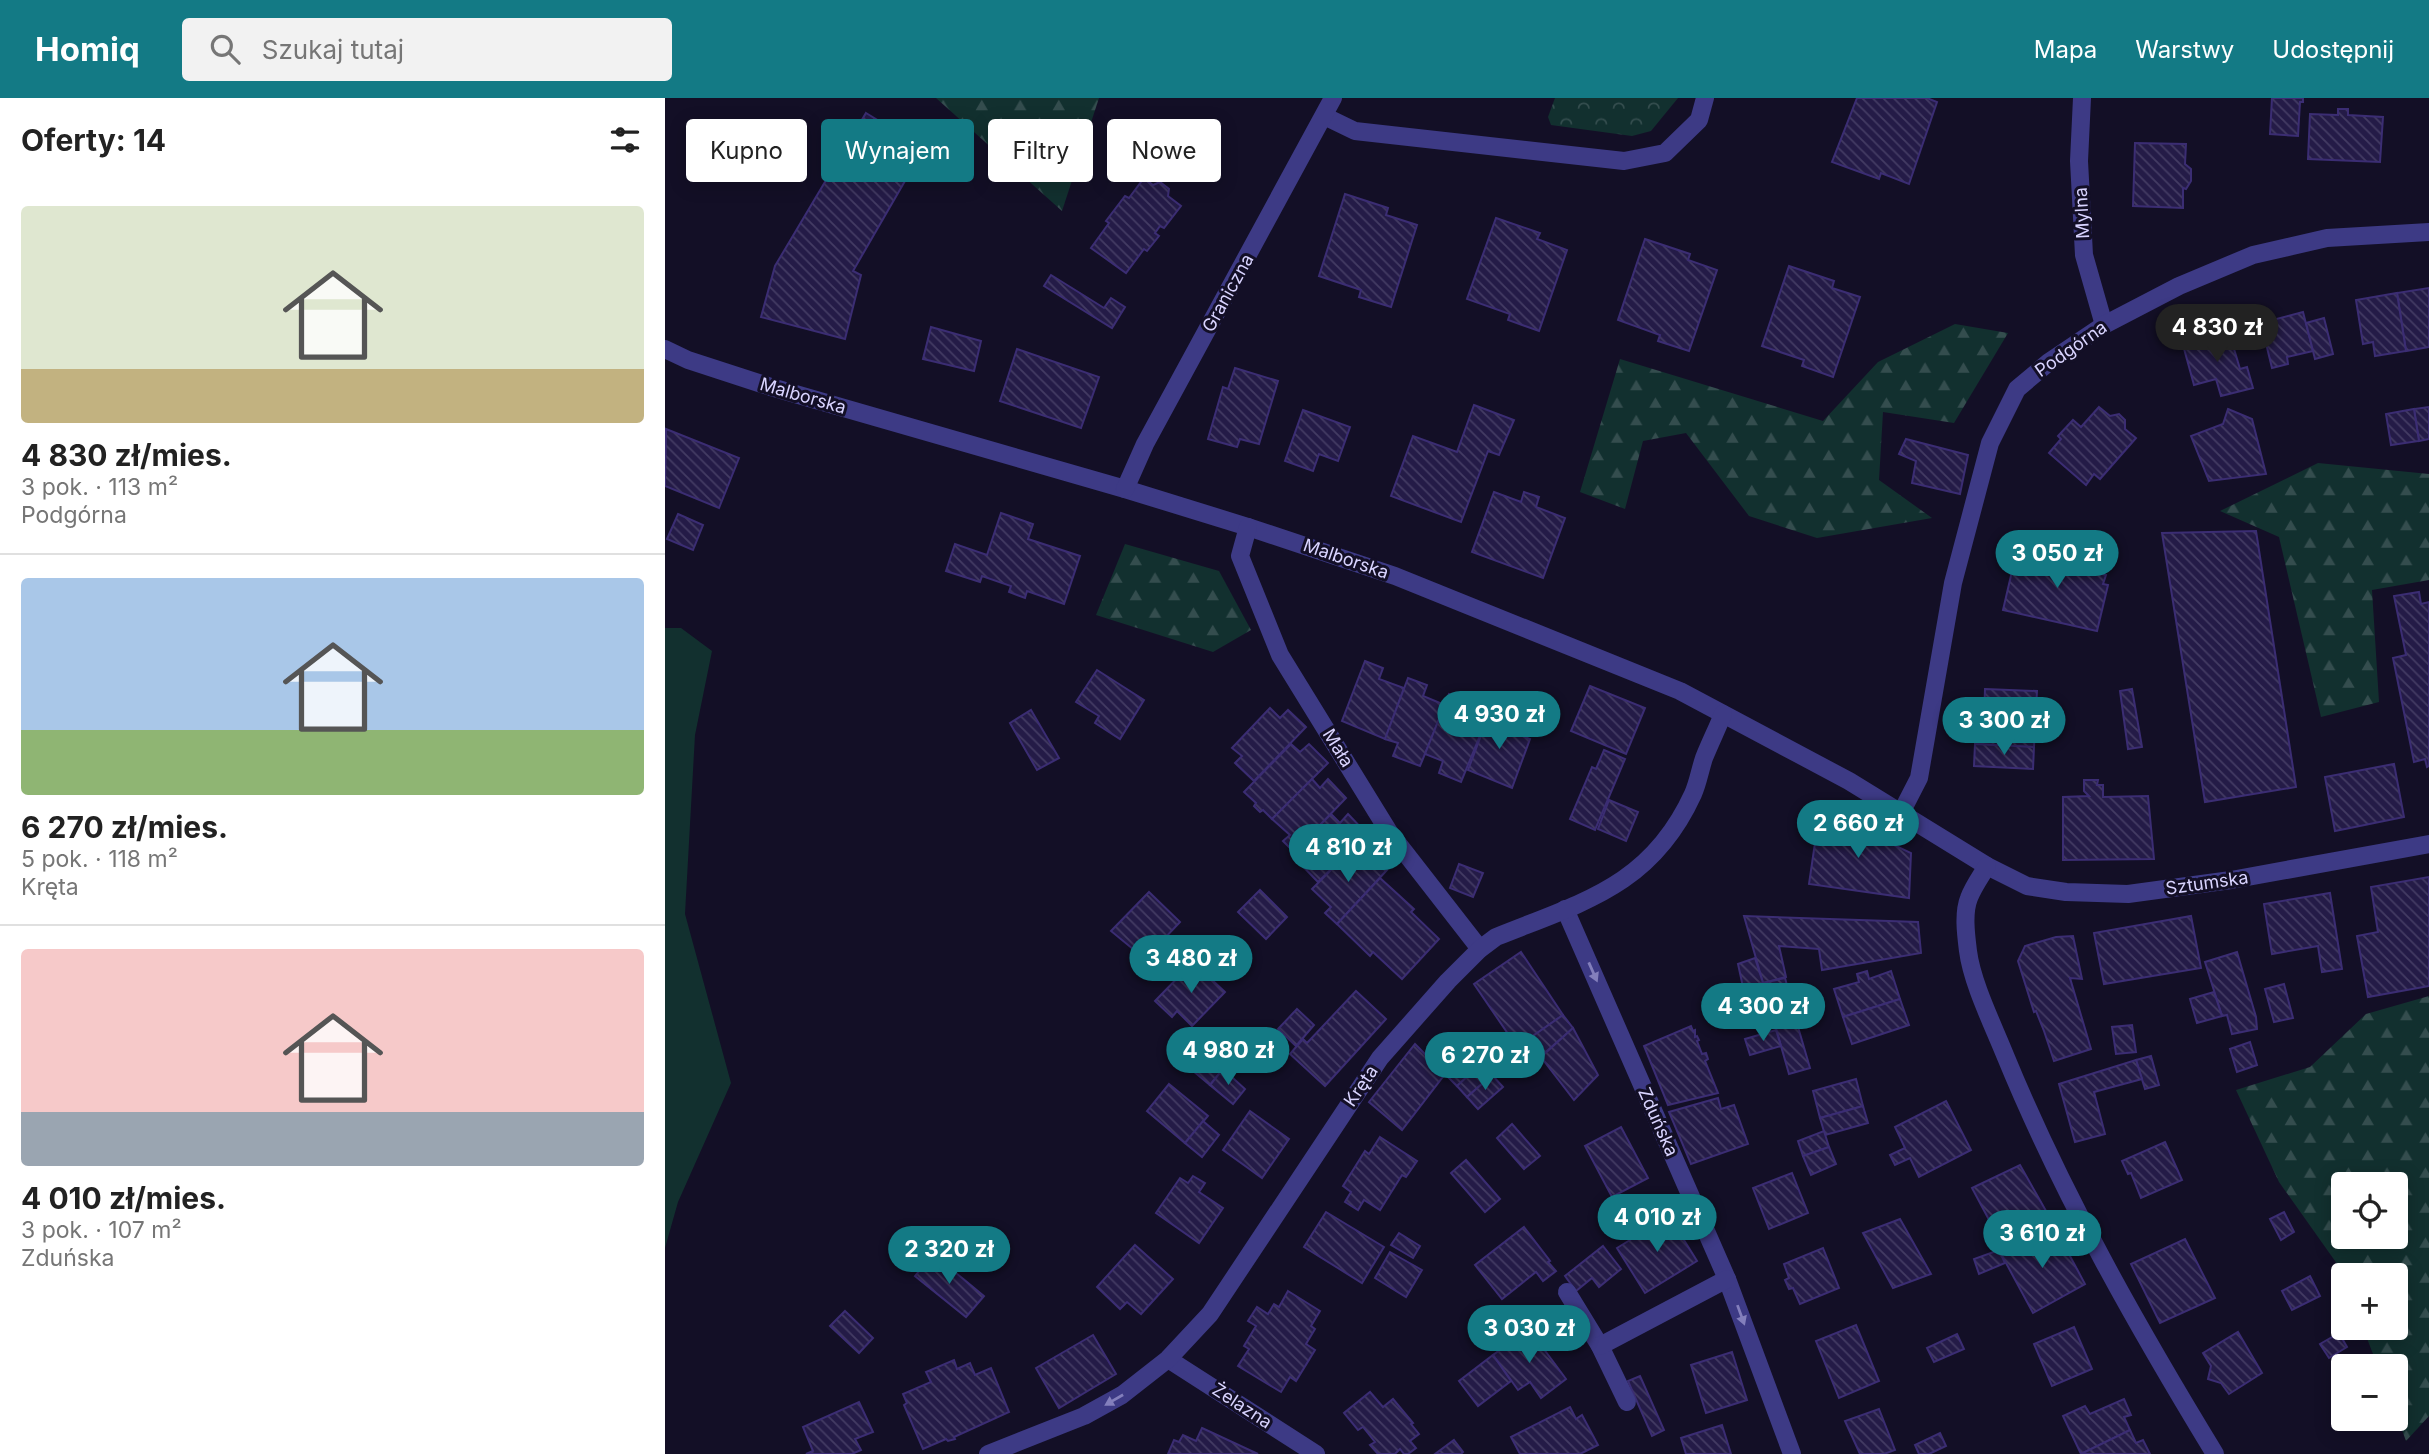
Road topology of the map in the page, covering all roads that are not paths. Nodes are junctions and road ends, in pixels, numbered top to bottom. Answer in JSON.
{"nodes":[{"id":1,"x":1333,"y":98,"type":"edge"},
{"id":2,"x":1705,"y":98,"type":"edge"},
{"id":3,"x":2082,"y":98,"type":"edge"},
{"id":4,"x":1324,"y":116,"type":"junction"},
{"id":5,"x":2429,"y":232,"type":"edge"},
{"id":6,"x":2104,"y":325,"type":"junction"},
{"id":7,"x":665,"y":349,"type":"edge"},
{"id":8,"x":1125,"y":489,"type":"junction"},
{"id":9,"x":1248,"y":527,"type":"junction"},
{"id":10,"x":1723,"y":714,"type":"junction"},
{"id":11,"x":1901,"y":813,"type":"junction"},
{"id":12,"x":2429,"y":844,"type":"edge"},
{"id":13,"x":1987,"y":866,"type":"junction"},
{"id":14,"x":1565,"y":909,"type":"junction"},
{"id":15,"x":1480,"y":949,"type":"junction"},
{"id":16,"x":1727,"y":1279,"type":"junction"},
{"id":17,"x":1567,"y":1292,"type":"dead end"},
{"id":18,"x":1600,"y":1346,"type":"junction"},
{"id":19,"x":1168,"y":1359,"type":"junction"},
{"id":20,"x":1627,"y":1402,"type":"dead end"},
{"id":21,"x":988,"y":1454,"type":"edge"},
{"id":22,"x":1316,"y":1454,"type":"edge"},
{"id":23,"x":1792,"y":1454,"type":"edge"},
{"id":24,"x":2215,"y":1454,"type":"edge"}],
"edges":[{"from":1,"to":4,"type":"street","name":"Graniczna"},
{"from":2,"to":4,"type":"street"},
{"from":3,"to":6,"type":"street","name":"Mylna"},
{"from":4,"to":8,"type":"street","name":"Graniczna"},
{"from":5,"to":6,"type":"street","name":"Podgórna"},
{"from":6,"to":11,"type":"street","name":"Podgórna"},
{"from":7,"to":8,"type":"street","name":"Malborska"},
{"from":8,"to":9,"type":"street","name":"Malborska"},
{"from":9,"to":10,"type":"street","name":"Malborska"},
{"from":9,"to":15,"type":"street","name":"Mała"},
{"from":10,"to":11,"type":"street","name":"Malborska"},
{"from":10,"to":14,"type":"street","name":"Kręta"},
{"from":11,"to":13,"type":"street","name":"Malborska"},
{"from":12,"to":13,"type":"street","name":"Sztumska"},
{"from":13,"to":24,"type":"street"},
{"from":14,"to":15,"type":"street","name":"Kręta"},
{"from":14,"to":16,"type":"street","name":"Zduńska","one_way":true},
{"from":15,"to":19,"type":"street","name":"Kręta"},
{"from":16,"to":18,"type":"street"},
{"from":16,"to":23,"type":"street","name":"Zduńska","one_way":true},
{"from":17,"to":18,"type":"street"},
{"from":18,"to":20,"type":"street"},
{"from":19,"to":21,"type":"street","name":"Kręta","one_way":true},
{"from":19,"to":22,"type":"street","name":"Żelazna"}]}
